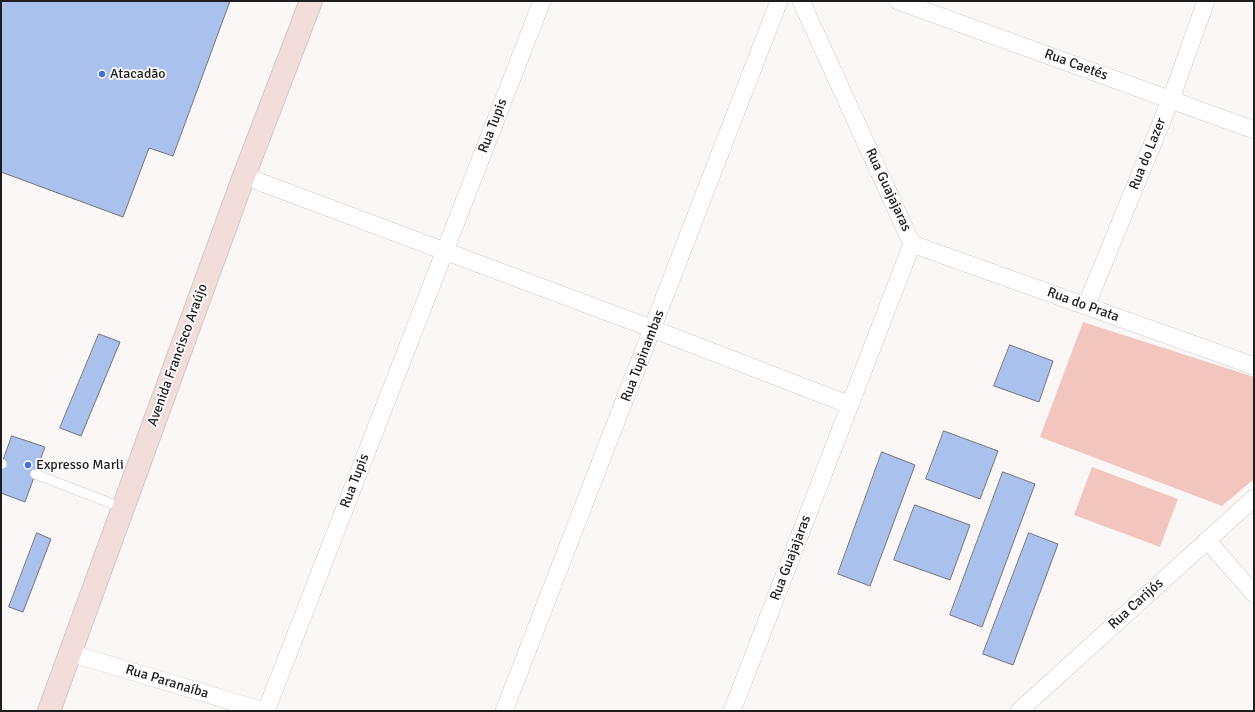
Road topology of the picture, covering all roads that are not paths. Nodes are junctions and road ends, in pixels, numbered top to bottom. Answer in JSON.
{"nodes":[{"id":1,"x":310,"y":1,"type":"edge"},
{"id":2,"x":542,"y":1,"type":"edge"},
{"id":3,"x":779,"y":1,"type":"edge"},
{"id":4,"x":801,"y":1,"type":"edge"},
{"id":5,"x":898,"y":1,"type":"edge"},
{"id":6,"x":1206,"y":1,"type":"edge"},
{"id":7,"x":1171,"y":99,"type":"junction"},
{"id":8,"x":1254,"y":130,"type":"edge"},
{"id":9,"x":244,"y":176,"type":"junction"},
{"id":10,"x":912,"y":244,"type":"junction"},
{"id":11,"x":444,"y":251,"type":"junction"},
{"id":12,"x":1086,"y":306,"type":"junction"},
{"id":13,"x":653,"y":329,"type":"junction"},
{"id":14,"x":1254,"y":366,"type":"edge"},
{"id":15,"x":850,"y":405,"type":"junction"},
{"id":16,"x":35,"y":474,"type":"dead end"},
{"id":17,"x":1254,"y":498,"type":"edge"},
{"id":18,"x":123,"y":508,"type":"junction"},
{"id":19,"x":1207,"y":540,"type":"junction"},
{"id":20,"x":1254,"y":594,"type":"edge"},
{"id":21,"x":70,"y":653,"type":"junction"},
{"id":22,"x":48,"y":711,"type":"edge"},
{"id":23,"x":265,"y":711,"type":"edge"},
{"id":24,"x":504,"y":711,"type":"edge"},
{"id":25,"x":732,"y":711,"type":"edge"},
{"id":26,"x":1019,"y":711,"type":"edge"}],
"edges":[{"from":1,"to":9,"type":"street","name":"Avenida Francisco Araújo"},
{"from":2,"to":11,"type":"street","name":"Rua Tupis"},
{"from":3,"to":13,"type":"street","name":"Rua Tupinambas"},
{"from":4,"to":10,"type":"street","name":"Rua Guajajaras"},
{"from":5,"to":7,"type":"street","name":"Rua Caetés"},
{"from":6,"to":7,"type":"street","name":"Rua do Lazer"},
{"from":7,"to":8,"type":"street","name":"Rua Caetés"},
{"from":7,"to":12,"type":"street","name":"Rua do Lazer"},
{"from":9,"to":11,"type":"street"},
{"from":9,"to":18,"type":"street","name":"Avenida Francisco Araújo"},
{"from":10,"to":12,"type":"street","name":"Rua do Prata"},
{"from":10,"to":15,"type":"street","name":"Rua Guajajaras"},
{"from":11,"to":13,"type":"street"},
{"from":11,"to":23,"type":"street","name":"Rua Tupis"},
{"from":12,"to":14,"type":"street","name":"Rua do Prata"},
{"from":13,"to":15,"type":"street"},
{"from":13,"to":24,"type":"street","name":"Rua Tupinambas"},
{"from":15,"to":25,"type":"street","name":"Rua Guajajaras"},
{"from":16,"to":18,"type":"lane"},
{"from":17,"to":19,"type":"street","name":"Rua Carijós"},
{"from":18,"to":21,"type":"street","name":"Avenida Francisco Araújo"},
{"from":19,"to":20,"type":"street"},
{"from":19,"to":26,"type":"street","name":"Rua Carijós"},
{"from":21,"to":22,"type":"street","name":"Avenida Francisco Araújo"},
{"from":21,"to":23,"type":"street","name":"Rua Paranaíba"}]}
